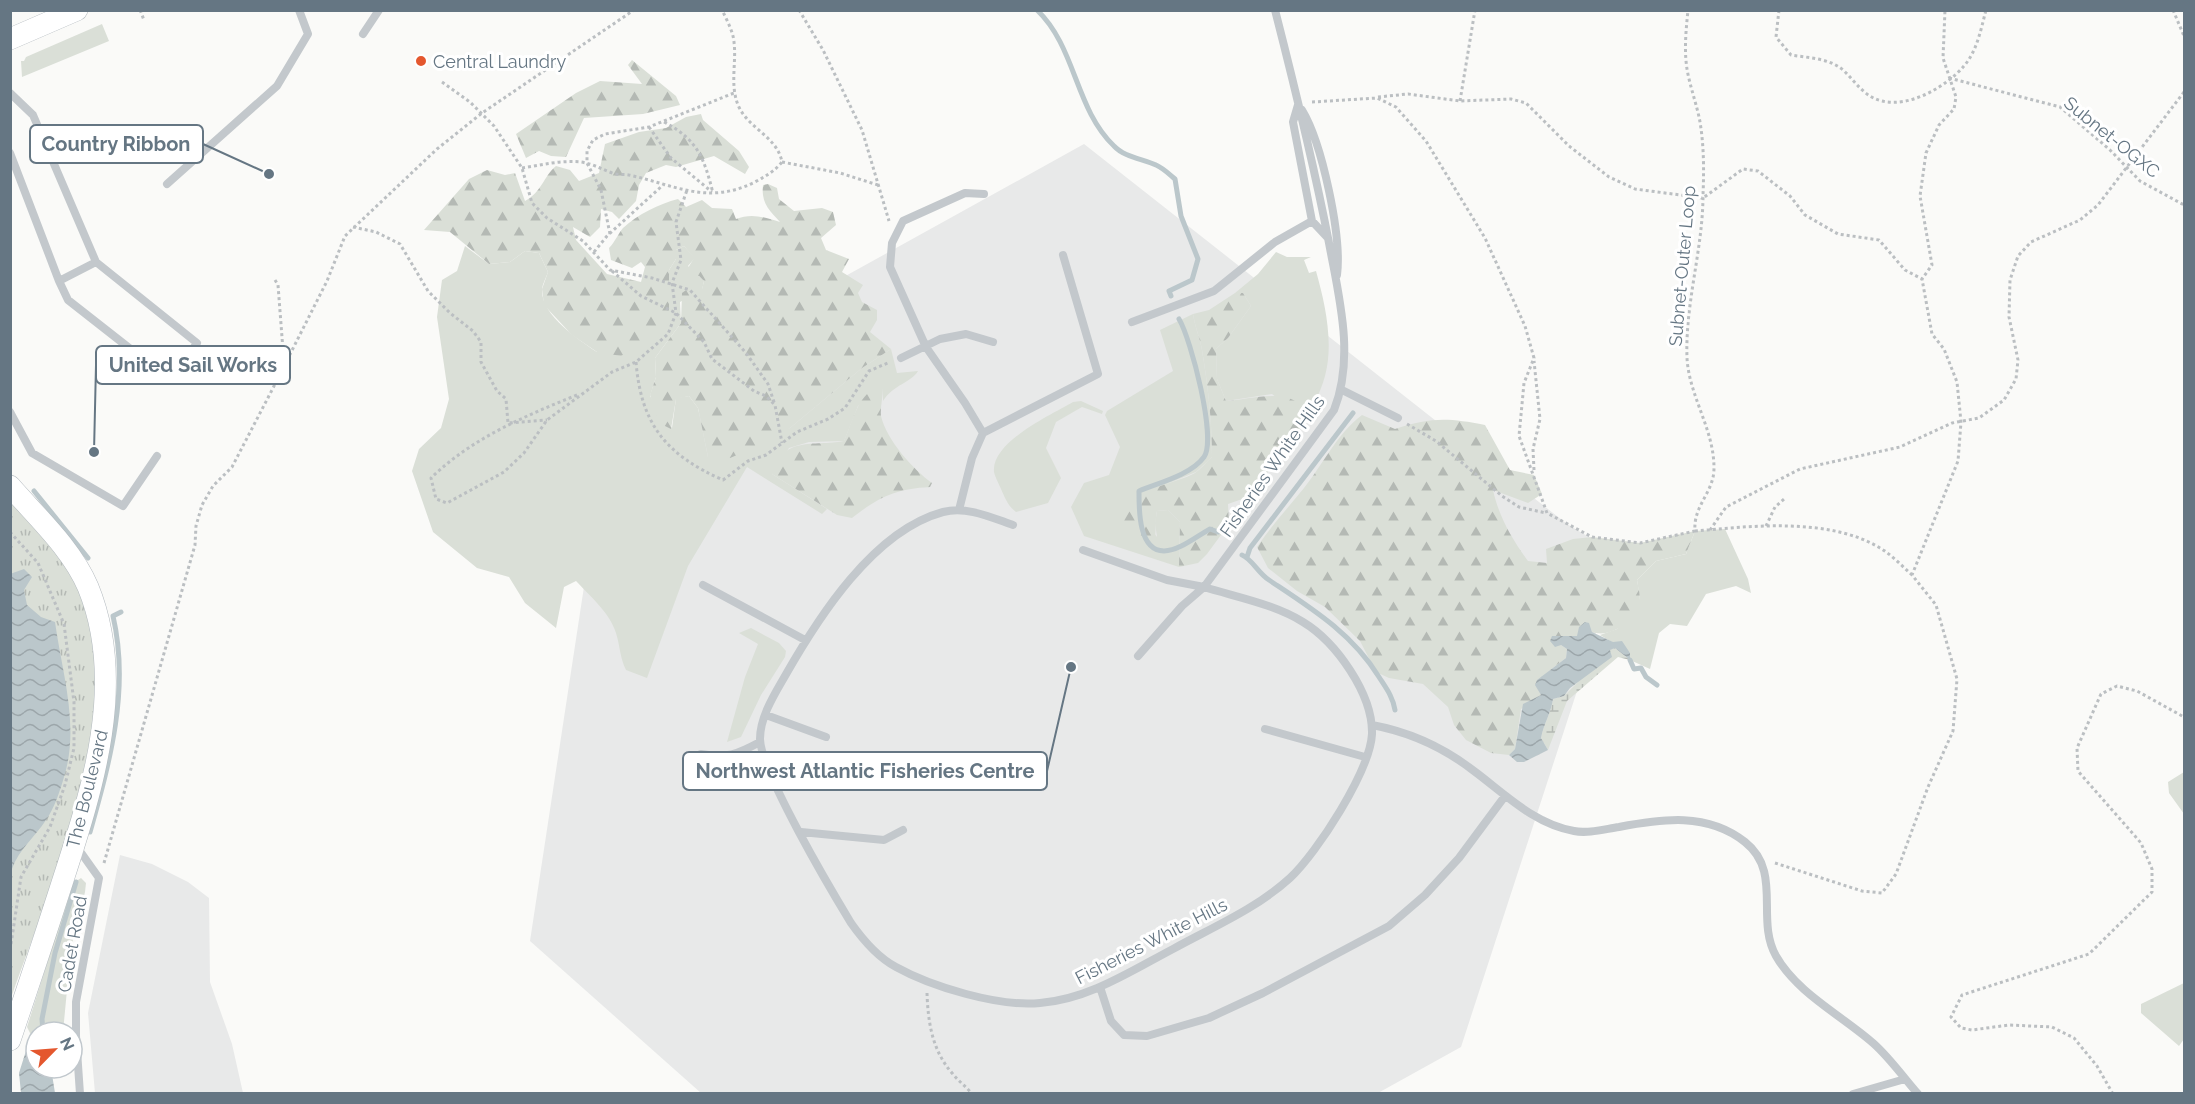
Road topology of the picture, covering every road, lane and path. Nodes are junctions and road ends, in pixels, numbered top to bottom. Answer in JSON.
{"nodes":[{"id":1,"x":77,"y":10,"type":"edge"},
{"id":2,"x":140,"y":10,"type":"edge"},
{"id":3,"x":299,"y":10,"type":"edge"},
{"id":4,"x":379,"y":10,"type":"edge"},
{"id":5,"x":634,"y":10,"type":"edge"},
{"id":6,"x":722,"y":10,"type":"edge"},
{"id":7,"x":799,"y":10,"type":"edge"},
{"id":8,"x":1275,"y":10,"type":"edge"},
{"id":9,"x":1475,"y":10,"type":"edge"},
{"id":10,"x":1688,"y":10,"type":"edge"},
{"id":11,"x":1779,"y":10,"type":"edge"},
{"id":12,"x":1945,"y":10,"type":"edge"},
{"id":13,"x":1986,"y":10,"type":"edge"},
{"id":14,"x":2173,"y":10,"type":"edge"},
{"id":15,"x":144,"y":21,"type":"dead end"},
{"id":16,"x":363,"y":34,"type":"dead end"},
{"id":17,"x":2184,"y":36,"type":"edge"},
{"id":18,"x":10,"y":39,"type":"edge"},
{"id":19,"x":1949,"y":78,"type":"junction"},
{"id":20,"x":442,"y":82,"type":"dead end"},
{"id":21,"x":2184,"y":92,"type":"edge"},
{"id":22,"x":10,"y":93,"type":"edge"},
{"id":23,"x":734,"y":93,"type":"junction"},
{"id":24,"x":1377,"y":98,"type":"junction"},
{"id":25,"x":1460,"y":101,"type":"junction"},
{"id":26,"x":1298,"y":103,"type":"junction"},
{"id":27,"x":483,"y":113,"type":"junction"},
{"id":28,"x":664,"y":122,"type":"junction"},
{"id":29,"x":649,"y":127,"type":"junction"},
{"id":30,"x":10,"y":153,"type":"edge"},
{"id":31,"x":782,"y":162,"type":"junction"},
{"id":32,"x":587,"y":164,"type":"junction"},
{"id":33,"x":522,"y":168,"type":"junction"},
{"id":34,"x":2126,"y":168,"type":"junction"},
{"id":35,"x":167,"y":184,"type":"dead end"},
{"id":36,"x":663,"y":185,"type":"junction"},
{"id":37,"x":878,"y":185,"type":"junction"},
{"id":38,"x":687,"y":190,"type":"junction"},
{"id":39,"x":713,"y":194,"type":"junction"},
{"id":40,"x":984,"y":194,"type":"dead end"},
{"id":41,"x":1703,"y":198,"type":"junction"},
{"id":42,"x":2184,"y":205,"type":"edge"},
{"id":43,"x":1312,"y":221,"type":"junction"},
{"id":44,"x":353,"y":227,"type":"junction"},
{"id":45,"x":610,"y":234,"type":"junction"},
{"id":46,"x":895,"y":237,"type":"junction"},
{"id":47,"x":1328,"y":238,"type":"junction"},
{"id":48,"x":594,"y":252,"type":"junction"},
{"id":49,"x":1063,"y":255,"type":"dead end"},
{"id":50,"x":96,"y":262,"type":"junction"},
{"id":51,"x":610,"y":270,"type":"junction"},
{"id":52,"x":1922,"y":279,"type":"junction"},
{"id":53,"x":274,"y":280,"type":"dead end"},
{"id":54,"x":59,"y":281,"type":"junction"},
{"id":55,"x":672,"y":283,"type":"junction"},
{"id":56,"x":1336,"y":284,"type":"junction"},
{"id":57,"x":676,"y":313,"type":"junction"},
{"id":58,"x":1132,"y":322,"type":"dead end"},
{"id":59,"x":993,"y":342,"type":"dead end"},
{"id":60,"x":926,"y":347,"type":"junction"},
{"id":61,"x":902,"y":358,"type":"joint"},
{"id":62,"x":1534,"y":358,"type":"junction"},
{"id":63,"x":636,"y":362,"type":"junction"},
{"id":64,"x":284,"y":365,"type":"junction"},
{"id":65,"x":1342,"y":390,"type":"junction"},
{"id":66,"x":577,"y":395,"type":"junction"},
{"id":67,"x":775,"y":405,"type":"junction"},
{"id":68,"x":10,"y":412,"type":"edge"},
{"id":69,"x":1398,"y":418,"type":"joint"},
{"id":70,"x":547,"y":420,"type":"junction"},
{"id":71,"x":1960,"y":422,"type":"junction"},
{"id":72,"x":508,"y":423,"type":"junction"},
{"id":73,"x":982,"y":433,"type":"junction"},
{"id":74,"x":782,"y":443,"type":"junction"},
{"id":75,"x":157,"y":456,"type":"dead end"},
{"id":76,"x":1534,"y":475,"type":"junction"},
{"id":77,"x":10,"y":486,"type":"edge"},
{"id":78,"x":1784,"y":500,"type":"dead end"},
{"id":79,"x":959,"y":510,"type":"junction"},
{"id":80,"x":1547,"y":513,"type":"junction"},
{"id":81,"x":1013,"y":525,"type":"dead end"},
{"id":82,"x":1766,"y":526,"type":"junction"},
{"id":83,"x":1710,"y":530,"type":"junction"},
{"id":84,"x":1695,"y":531,"type":"junction"},
{"id":85,"x":10,"y":532,"type":"edge"},
{"id":86,"x":1083,"y":550,"type":"dead end"},
{"id":87,"x":1912,"y":575,"type":"junction"},
{"id":88,"x":703,"y":585,"type":"dead end"},
{"id":89,"x":1204,"y":587,"type":"junction"},
{"id":90,"x":805,"y":640,"type":"junction"},
{"id":91,"x":1138,"y":656,"type":"dead end"},
{"id":92,"x":766,"y":715,"type":"junction"},
{"id":93,"x":2184,"y":717,"type":"edge"},
{"id":94,"x":1372,"y":725,"type":"junction"},
{"id":95,"x":1265,"y":729,"type":"dead end"},
{"id":96,"x":826,"y":737,"type":"dead end"},
{"id":97,"x":760,"y":742,"type":"junction"},
{"id":98,"x":701,"y":754,"type":"dead end"},
{"id":99,"x":1365,"y":757,"type":"junction"},
{"id":100,"x":1505,"y":796,"type":"junction"},
{"id":101,"x":903,"y":830,"type":"dead end"},
{"id":102,"x":801,"y":832,"type":"junction"},
{"id":103,"x":75,"y":843,"type":"junction"},
{"id":104,"x":1759,"y":858,"type":"junction"},
{"id":105,"x":99,"y":878,"type":"junction"},
{"id":106,"x":18,"y":892,"type":"junction"},
{"id":107,"x":10,"y":894,"type":"edge"},
{"id":108,"x":10,"y":951,"type":"edge"},
{"id":109,"x":926,"y":979,"type":"junction"},
{"id":110,"x":1100,"y":987,"type":"junction"},
{"id":111,"x":19,"y":1030,"type":"edge"},
{"id":112,"x":1905,"y":1079,"type":"junction"},
{"id":113,"x":80,"y":1094,"type":"edge"},
{"id":114,"x":972,"y":1094,"type":"edge"},
{"id":115,"x":1853,"y":1094,"type":"edge"},
{"id":116,"x":1918,"y":1094,"type":"edge"},
{"id":117,"x":2113,"y":1094,"type":"edge"}],
"edges":[{"from":1,"to":18,"type":"street"},
{"from":2,"to":15,"type":"path"},
{"from":3,"to":35,"type":"lane"},
{"from":4,"to":16,"type":"lane"},
{"from":5,"to":27,"type":"path"},
{"from":6,"to":23,"type":"path"},
{"from":7,"to":37,"type":"path"},
{"from":8,"to":26,"type":"lane","name":"Fisheries White Hills"},
{"from":9,"to":25,"type":"path"},
{"from":10,"to":41,"type":"path","name":"Subnet-Outer Loop"},
{"from":11,"to":19,"type":"path"},
{"from":12,"to":19,"type":"path"},
{"from":13,"to":19,"type":"path"},
{"from":14,"to":17,"type":"path"},
{"from":19,"to":34,"type":"path","name":"Subnet-OGXC"},
{"from":19,"to":52,"type":"path"},
{"from":20,"to":27,"type":"path"},
{"from":21,"to":34,"type":"path"},
{"from":22,"to":50,"type":"lane"},
{"from":23,"to":28,"type":"path"},
{"from":23,"to":31,"type":"path"},
{"from":24,"to":25,"type":"path"},
{"from":24,"to":26,"type":"path"},
{"from":24,"to":62,"type":"path"},
{"from":25,"to":41,"type":"path"},
{"from":26,"to":43,"type":"lane","name":"Fisheries White Hills"},
{"from":26,"to":47,"type":"lane","name":"Fisheries White Hills"},
{"from":26,"to":56,"type":"lane","name":"Fisheries White Hills"},
{"from":27,"to":33,"type":"path"},
{"from":27,"to":44,"type":"path"},
{"from":28,"to":29,"type":"path"},
{"from":28,"to":39,"type":"path"},
{"from":29,"to":32,"type":"path"},
{"from":29,"to":39,"type":"path"},
{"from":30,"to":54,"type":"lane"},
{"from":31,"to":37,"type":"path"},
{"from":31,"to":39,"type":"path"},
{"from":32,"to":33,"type":"path"},
{"from":32,"to":36,"type":"path"},
{"from":32,"to":45,"type":"path"},
{"from":33,"to":48,"type":"path"},
{"from":34,"to":42,"type":"path","name":"Subnet-OGXC"},
{"from":34,"to":71,"type":"path"},
{"from":36,"to":38,"type":"path"},
{"from":36,"to":45,"type":"path"},
{"from":37,"to":46,"type":"path"},
{"from":38,"to":39,"type":"path"},
{"from":38,"to":55,"type":"path"},
{"from":40,"to":46,"type":"lane"},
{"from":41,"to":52,"type":"path"},
{"from":41,"to":84,"type":"path","name":"Subnet-Outer Loop"},
{"from":43,"to":47,"type":"lane"},
{"from":43,"to":58,"type":"lane"},
{"from":44,"to":64,"type":"path"},
{"from":44,"to":72,"type":"path"},
{"from":45,"to":48,"type":"path"},
{"from":46,"to":60,"type":"lane"},
{"from":47,"to":56,"type":"lane","name":"Fisheries White Hills"},
{"from":48,"to":51,"type":"path"},
{"from":49,"to":73,"type":"lane"},
{"from":50,"to":54,"type":"lane"},
{"from":50,"to":54,"type":"lane"},
{"from":51,"to":55,"type":"path"},
{"from":51,"to":57,"type":"path"},
{"from":52,"to":71,"type":"path"},
{"from":53,"to":64,"type":"path"},
{"from":55,"to":57,"type":"path"},
{"from":55,"to":67,"type":"path"},
{"from":56,"to":65,"type":"lane","name":"Fisheries White Hills"},
{"from":57,"to":63,"type":"path"},
{"from":57,"to":67,"type":"path"},
{"from":59,"to":60,"type":"lane"},
{"from":60,"to":61,"type":"lane"},
{"from":60,"to":73,"type":"lane"},
{"from":61,"to":74,"type":"path"},
{"from":62,"to":76,"type":"path"},
{"from":62,"to":76,"type":"path"},
{"from":63,"to":66,"type":"path"},
{"from":63,"to":74,"type":"path"},
{"from":64,"to":105,"type":"path"},
{"from":65,"to":69,"type":"lane"},
{"from":65,"to":89,"type":"lane","name":"Fisheries White Hills"},
{"from":66,"to":70,"type":"path"},
{"from":66,"to":72,"type":"path"},
{"from":67,"to":74,"type":"path"},
{"from":68,"to":75,"type":"lane"},
{"from":69,"to":80,"type":"path"},
{"from":70,"to":72,"type":"path"},
{"from":70,"to":72,"type":"path"},
{"from":71,"to":83,"type":"path"},
{"from":71,"to":87,"type":"path"},
{"from":73,"to":79,"type":"lane"},
{"from":76,"to":80,"type":"path"},
{"from":77,"to":103,"type":"street","name":"The Boulevard"},
{"from":78,"to":82,"type":"path"},
{"from":79,"to":81,"type":"lane"},
{"from":79,"to":90,"type":"lane"},
{"from":80,"to":84,"type":"path"},
{"from":82,"to":83,"type":"path"},
{"from":82,"to":87,"type":"path"},
{"from":83,"to":84,"type":"path"},
{"from":85,"to":106,"type":"path"},
{"from":86,"to":89,"type":"lane"},
{"from":87,"to":104,"type":"path"},
{"from":88,"to":90,"type":"lane"},
{"from":89,"to":91,"type":"lane","name":"Fisheries White Hills"},
{"from":89,"to":94,"type":"lane"},
{"from":90,"to":92,"type":"lane"},
{"from":92,"to":96,"type":"lane"},
{"from":92,"to":97,"type":"lane"},
{"from":93,"to":117,"type":"path"},
{"from":94,"to":99,"type":"lane","name":"Fisheries White Hills"},
{"from":94,"to":100,"type":"lane"},
{"from":95,"to":99,"type":"lane"},
{"from":97,"to":98,"type":"lane"},
{"from":97,"to":102,"type":"lane","name":"Fisheries White Hills"},
{"from":99,"to":110,"type":"lane","name":"Fisheries White Hills"},
{"from":100,"to":104,"type":"lane"},
{"from":100,"to":110,"type":"lane"},
{"from":101,"to":102,"type":"lane"},
{"from":102,"to":109,"type":"lane","name":"Fisheries White Hills"},
{"from":103,"to":105,"type":"lane","name":"Cadet Road"},
{"from":103,"to":111,"type":"street","name":"The Boulevard"},
{"from":104,"to":112,"type":"lane"},
{"from":105,"to":113,"type":"lane","name":"Cadet Road"},
{"from":106,"to":107,"type":"path"},
{"from":106,"to":108,"type":"path"},
{"from":109,"to":110,"type":"lane","name":"Fisheries White Hills"},
{"from":109,"to":114,"type":"path"},
{"from":112,"to":115,"type":"lane"},
{"from":112,"to":116,"type":"lane"}]}
